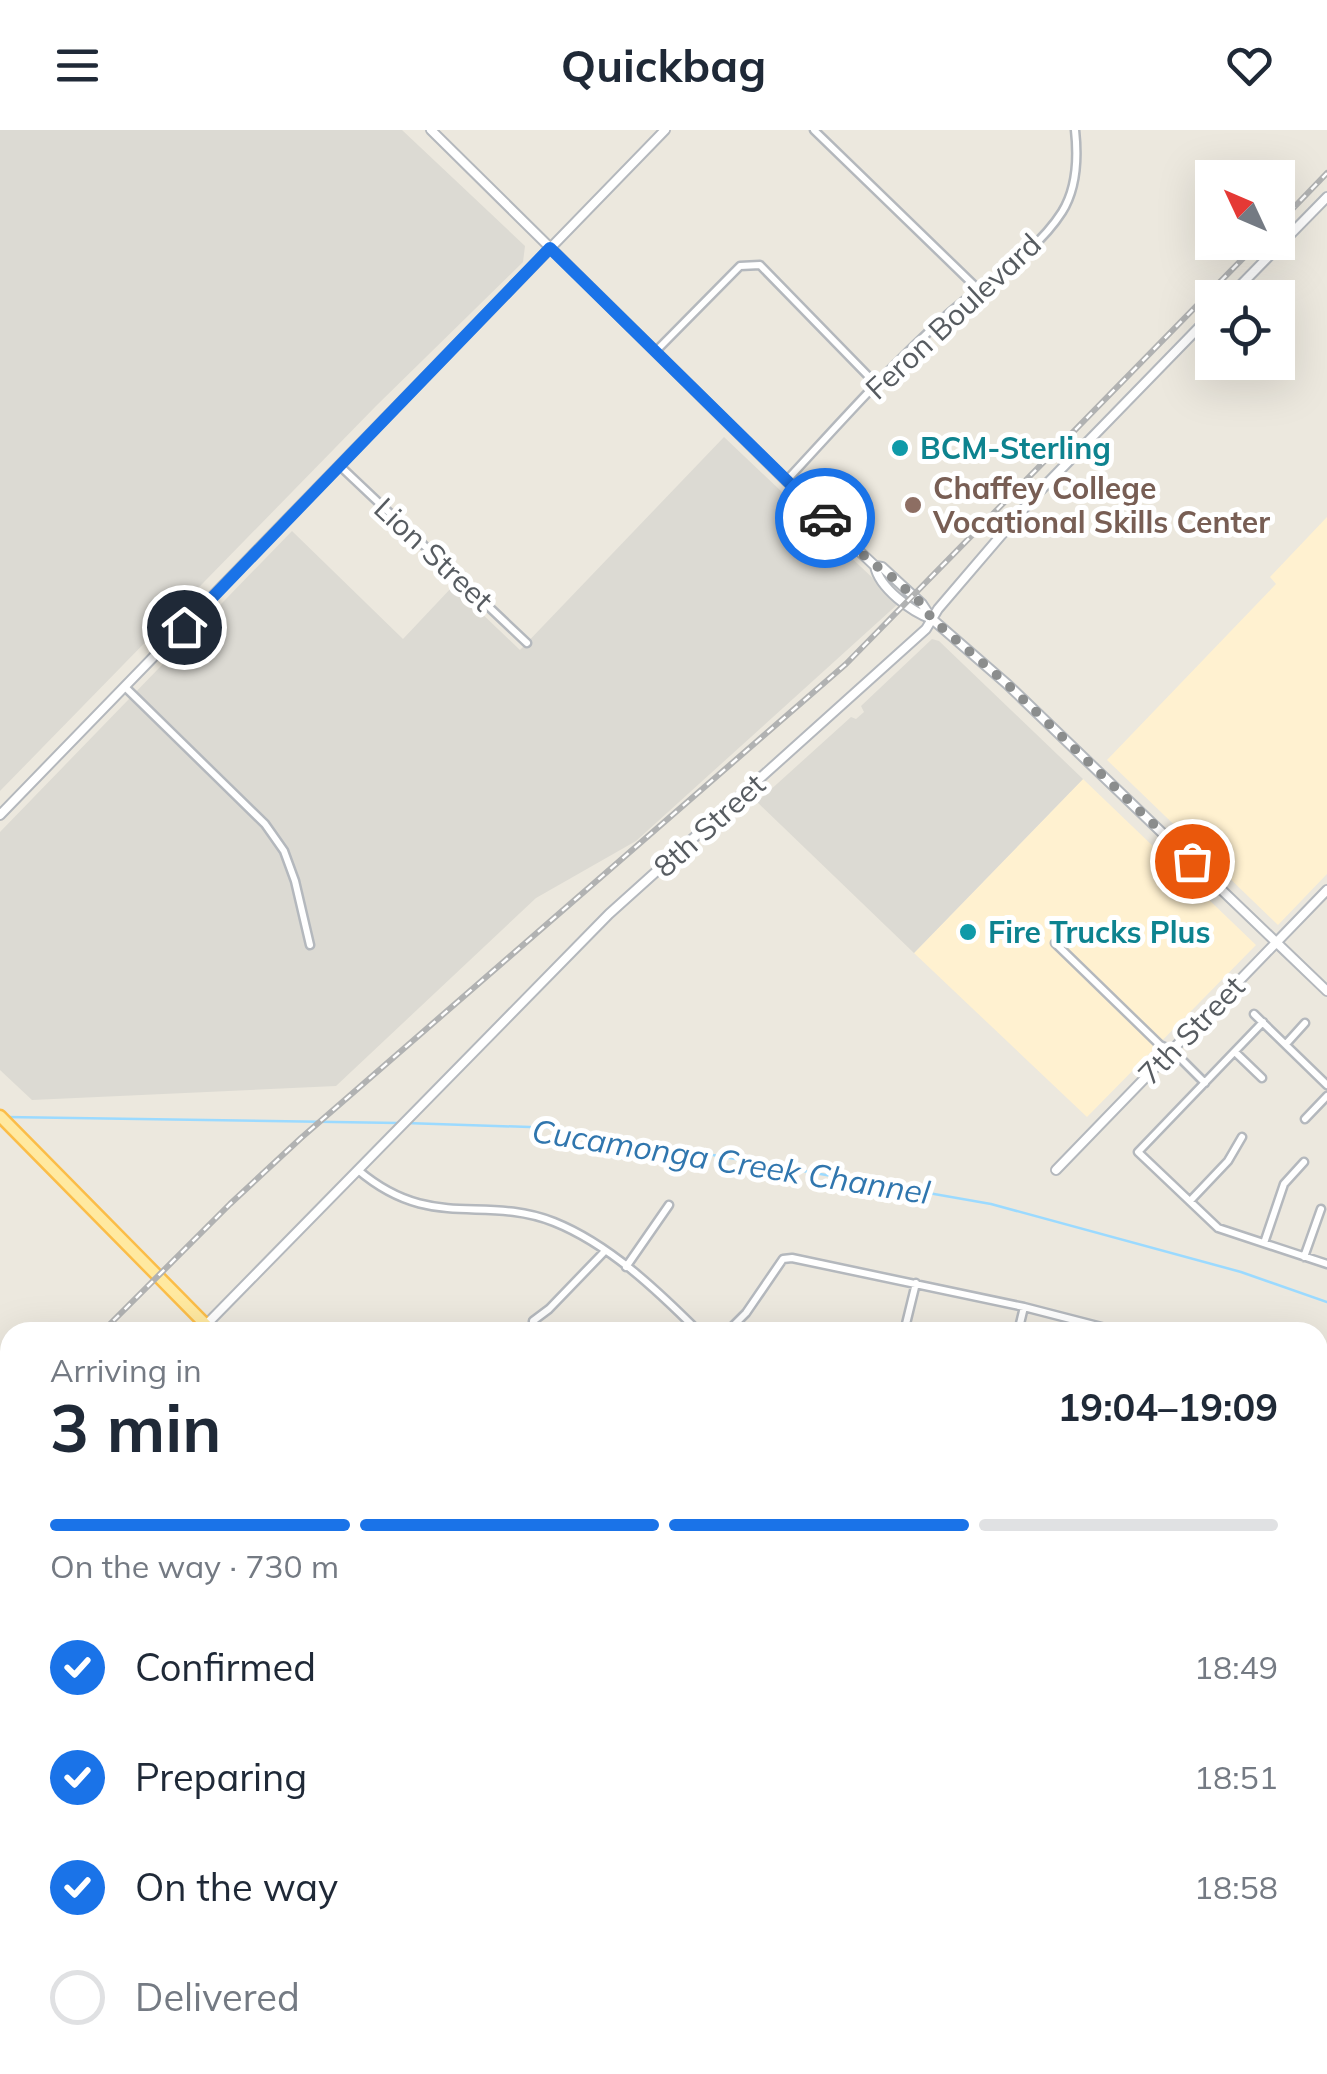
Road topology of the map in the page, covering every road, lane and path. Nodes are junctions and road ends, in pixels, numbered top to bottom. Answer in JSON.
{"nodes":[{"id":1,"x":432,"y":130,"type":"edge"},
{"id":2,"x":665,"y":130,"type":"edge"},
{"id":3,"x":814,"y":130,"type":"edge"},
{"id":4,"x":1075,"y":130,"type":"edge"},
{"id":5,"x":1327,"y":196,"type":"edge"},
{"id":6,"x":550,"y":248,"type":"junction"},
{"id":7,"x":1245,"y":280,"type":"edge"},
{"id":8,"x":979,"y":290,"type":"junction"},
{"id":9,"x":1195,"y":331,"type":"edge"},
{"id":10,"x":656,"y":351,"type":"junction"},
{"id":11,"x":877,"y":385,"type":"junction"},
{"id":12,"x":340,"y":466,"type":"junction"},
{"id":13,"x":786,"y":481,"type":"junction"},
{"id":14,"x":932,"y":619,"type":"junction"},
{"id":15,"x":527,"y":643,"type":"dead end"},
{"id":16,"x":125,"y":687,"type":"junction"},
{"id":17,"x":0,"y":815,"type":"edge"},
{"id":18,"x":1327,"y":890,"type":"edge"},
{"id":19,"x":1276,"y":942,"type":"junction"},
{"id":20,"x":1056,"y":943,"type":"dead end"},
{"id":21,"x":310,"y":945,"type":"dead end"},
{"id":22,"x":1327,"y":990,"type":"edge"},
{"id":23,"x":1254,"y":1014,"type":"dead end"},
{"id":24,"x":1263,"y":1022,"type":"junction"},
{"id":25,"x":1305,"y":1022,"type":"dead end"},
{"id":26,"x":1286,"y":1044,"type":"junction"},
{"id":27,"x":1172,"y":1050,"type":"junction"},
{"id":28,"x":1235,"y":1052,"type":"junction"},
{"id":29,"x":1262,"y":1078,"type":"dead end"},
{"id":30,"x":1206,"y":1083,"type":"junction"},
{"id":31,"x":1327,"y":1085,"type":"edge"},
{"id":32,"x":1327,"y":1096,"type":"edge"},
{"id":33,"x":0,"y":1116,"type":"edge"},
{"id":34,"x":1304,"y":1120,"type":"dead end"},
{"id":35,"x":1242,"y":1137,"type":"dead end"},
{"id":36,"x":1304,"y":1162,"type":"dead end"},
{"id":37,"x":358,"y":1170,"type":"junction"},
{"id":38,"x":1056,"y":1170,"type":"dead end"},
{"id":39,"x":1190,"y":1201,"type":"junction"},
{"id":40,"x":669,"y":1205,"type":"dead end"},
{"id":41,"x":1321,"y":1209,"type":"dead end"},
{"id":42,"x":1264,"y":1244,"type":"junction"},
{"id":43,"x":604,"y":1252,"type":"junction"},
{"id":44,"x":1304,"y":1256,"type":"junction"},
{"id":45,"x":1327,"y":1264,"type":"edge"},
{"id":46,"x":626,"y":1267,"type":"junction"},
{"id":47,"x":916,"y":1283,"type":"junction"},
{"id":48,"x":1024,"y":1307,"type":"junction"},
{"id":49,"x":198,"y":1322,"type":"edge"},
{"id":50,"x":214,"y":1322,"type":"edge"},
{"id":51,"x":533,"y":1322,"type":"edge"},
{"id":52,"x":688,"y":1322,"type":"edge"},
{"id":53,"x":737,"y":1322,"type":"edge"},
{"id":54,"x":906,"y":1322,"type":"edge"},
{"id":55,"x":1020,"y":1322,"type":"edge"},
{"id":56,"x":1082,"y":1322,"type":"edge"}],
"edges":[{"from":1,"to":6,"type":"street"},
{"from":2,"to":6,"type":"street"},
{"from":3,"to":8,"type":"street"},
{"from":4,"to":8,"type":"street","name":"Feron Boulevard"},
{"from":5,"to":7,"type":"street"},
{"from":6,"to":10,"type":"street"},
{"from":6,"to":12,"type":"street"},
{"from":8,"to":11,"type":"street","name":"Feron Boulevard"},
{"from":9,"to":14,"type":"street","name":"8th Street"},
{"from":10,"to":11,"type":"street"},
{"from":10,"to":13,"type":"street"},
{"from":11,"to":13,"type":"street","name":"Feron Boulevard"},
{"from":12,"to":15,"type":"street","name":"Lion Street"},
{"from":12,"to":16,"type":"street"},
{"from":13,"to":14,"type":"street"},
{"from":14,"to":19,"type":"street"},
{"from":14,"to":37,"type":"street","name":"8th Street"},
{"from":16,"to":17,"type":"street"},
{"from":16,"to":21,"type":"street"},
{"from":18,"to":19,"type":"street","name":"7th Street"},
{"from":19,"to":22,"type":"street"},
{"from":19,"to":27,"type":"street","name":"7th Street"},
{"from":20,"to":27,"type":"street"},
{"from":23,"to":24,"type":"street"},
{"from":24,"to":26,"type":"street"},
{"from":24,"to":28,"type":"street"},
{"from":25,"to":26,"type":"street"},
{"from":26,"to":31,"type":"street"},
{"from":27,"to":30,"type":"street"},
{"from":27,"to":38,"type":"street","name":"7th Street"},
{"from":28,"to":29,"type":"street"},
{"from":28,"to":30,"type":"street"},
{"from":30,"to":39,"type":"street"},
{"from":32,"to":34,"type":"street"},
{"from":33,"to":49,"type":"main road"},
{"from":35,"to":39,"type":"street"},
{"from":36,"to":42,"type":"street"},
{"from":37,"to":43,"type":"street"},
{"from":37,"to":50,"type":"street","name":"8th Street"},
{"from":39,"to":42,"type":"street"},
{"from":40,"to":46,"type":"street"},
{"from":41,"to":44,"type":"street"},
{"from":42,"to":44,"type":"street"},
{"from":43,"to":46,"type":"street"},
{"from":43,"to":51,"type":"street"},
{"from":44,"to":45,"type":"street"},
{"from":46,"to":52,"type":"street"},
{"from":47,"to":48,"type":"street"},
{"from":47,"to":53,"type":"street"},
{"from":47,"to":54,"type":"street"},
{"from":48,"to":55,"type":"street"},
{"from":48,"to":56,"type":"street"}]}
